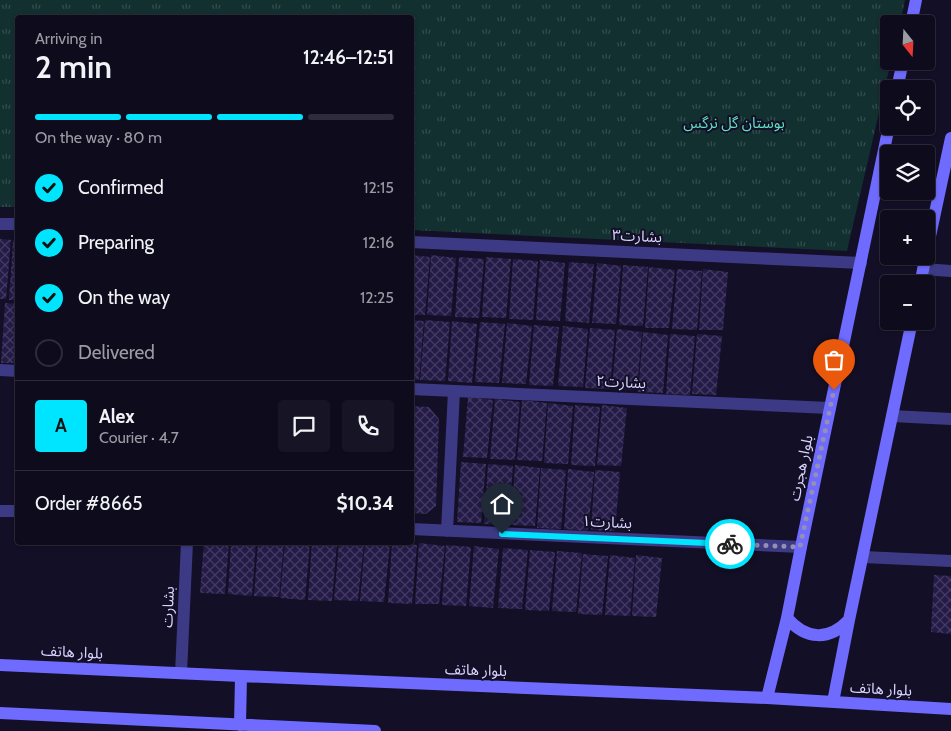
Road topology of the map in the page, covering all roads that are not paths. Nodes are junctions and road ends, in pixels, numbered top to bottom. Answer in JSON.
{"nodes":[{"id":1,"x":916,"y":0,"type":"edge"},
{"id":2,"x":913,"y":15,"type":"edge"},
{"id":3,"x":887,"y":135,"type":"edge"},
{"id":4,"x":951,"y":138,"type":"edge"},
{"id":5,"x":935,"y":214,"type":"edge"},
{"id":6,"x":0,"y":224,"type":"edge"},
{"id":7,"x":15,"y":224,"type":"edge"},
{"id":8,"x":414,"y":242,"type":"edge"},
{"id":9,"x":861,"y":262,"type":"junction"},
{"id":10,"x":924,"y":265,"type":"edge"},
{"id":11,"x":923,"y":269,"type":"junction"},
{"id":12,"x":951,"y":271,"type":"edge"},
{"id":13,"x":922,"y":275,"type":"edge"},
{"id":14,"x":910,"y":330,"type":"edge"},
{"id":15,"x":0,"y":370,"type":"edge"},
{"id":16,"x":15,"y":371,"type":"edge"},
{"id":17,"x":414,"y":389,"type":"edge"},
{"id":18,"x":454,"y":391,"type":"junction"},
{"id":19,"x":830,"y":408,"type":"junction"},
{"id":20,"x":892,"y":416,"type":"junction"},
{"id":21,"x":951,"y":420,"type":"edge"},
{"id":22,"x":0,"y":511,"type":"edge"},
{"id":23,"x":15,"y":512,"type":"edge"},
{"id":24,"x":414,"y":529,"type":"edge"},
{"id":25,"x":447,"y":531,"type":"junction"},
{"id":26,"x":187,"y":545,"type":"edge"},
{"id":27,"x":800,"y":547,"type":"junction"},
{"id":28,"x":862,"y":557,"type":"junction"},
{"id":29,"x":951,"y":561,"type":"edge"},
{"id":30,"x":787,"y":618,"type":"junction"},
{"id":31,"x":849,"y":620,"type":"junction"},
{"id":32,"x":0,"y":665,"type":"edge"},
{"id":33,"x":181,"y":673,"type":"junction"},
{"id":34,"x":241,"y":676,"type":"junction"},
{"id":35,"x":767,"y":698,"type":"junction"},
{"id":36,"x":833,"y":702,"type":"junction"},
{"id":37,"x":951,"y":709,"type":"edge"},
{"id":38,"x":0,"y":713,"type":"edge"},
{"id":39,"x":240,"y":725,"type":"junction"},
{"id":40,"x":375,"y":731,"type":"edge"}],
"edges":[{"from":1,"to":2,"type":"main road"},
{"from":3,"to":9,"type":"main road","name":"بلوار هجرت"},
{"from":4,"to":5,"type":"main road"},
{"from":6,"to":7,"type":"street"},
{"from":8,"to":9,"type":"street","name":"بشارت۳"},
{"from":9,"to":19,"type":"main road","name":"بلوار هجرت"},
{"from":10,"to":11,"type":"main road"},
{"from":11,"to":12,"type":"street"},
{"from":11,"to":13,"type":"main road"},
{"from":14,"to":20,"type":"main road"},
{"from":15,"to":16,"type":"street"},
{"from":17,"to":18,"type":"street","name":"بشارت۲"},
{"from":18,"to":19,"type":"street","name":"بشارت۲"},
{"from":18,"to":25,"type":"street"},
{"from":19,"to":27,"type":"main road","name":"بلوار هجرت"},
{"from":20,"to":21,"type":"street"},
{"from":20,"to":28,"type":"main road"},
{"from":22,"to":23,"type":"street"},
{"from":24,"to":25,"type":"street","name":"بشارت۱"},
{"from":25,"to":27,"type":"street","name":"بشارت۱"},
{"from":26,"to":33,"type":"street","name":"بشارت"},
{"from":27,"to":30,"type":"main road","name":"بلوار هجرت"},
{"from":28,"to":29,"type":"street"},
{"from":28,"to":31,"type":"main road"},
{"from":30,"to":31,"type":"main road"},
{"from":30,"to":35,"type":"main road","name":"بلوار هجرت"},
{"from":31,"to":36,"type":"main road"},
{"from":32,"to":33,"type":"main road","name":"بلوار هاتف"},
{"from":33,"to":34,"type":"main road","name":"بلوار هاتف"},
{"from":34,"to":35,"type":"main road","name":"بلوار هاتف"},
{"from":34,"to":39,"type":"main road"},
{"from":35,"to":36,"type":"main road","name":"بلوار هاتف"},
{"from":36,"to":37,"type":"main road","name":"بلوار هاتف"},
{"from":38,"to":39,"type":"main road"},
{"from":39,"to":40,"type":"main road"}]}
